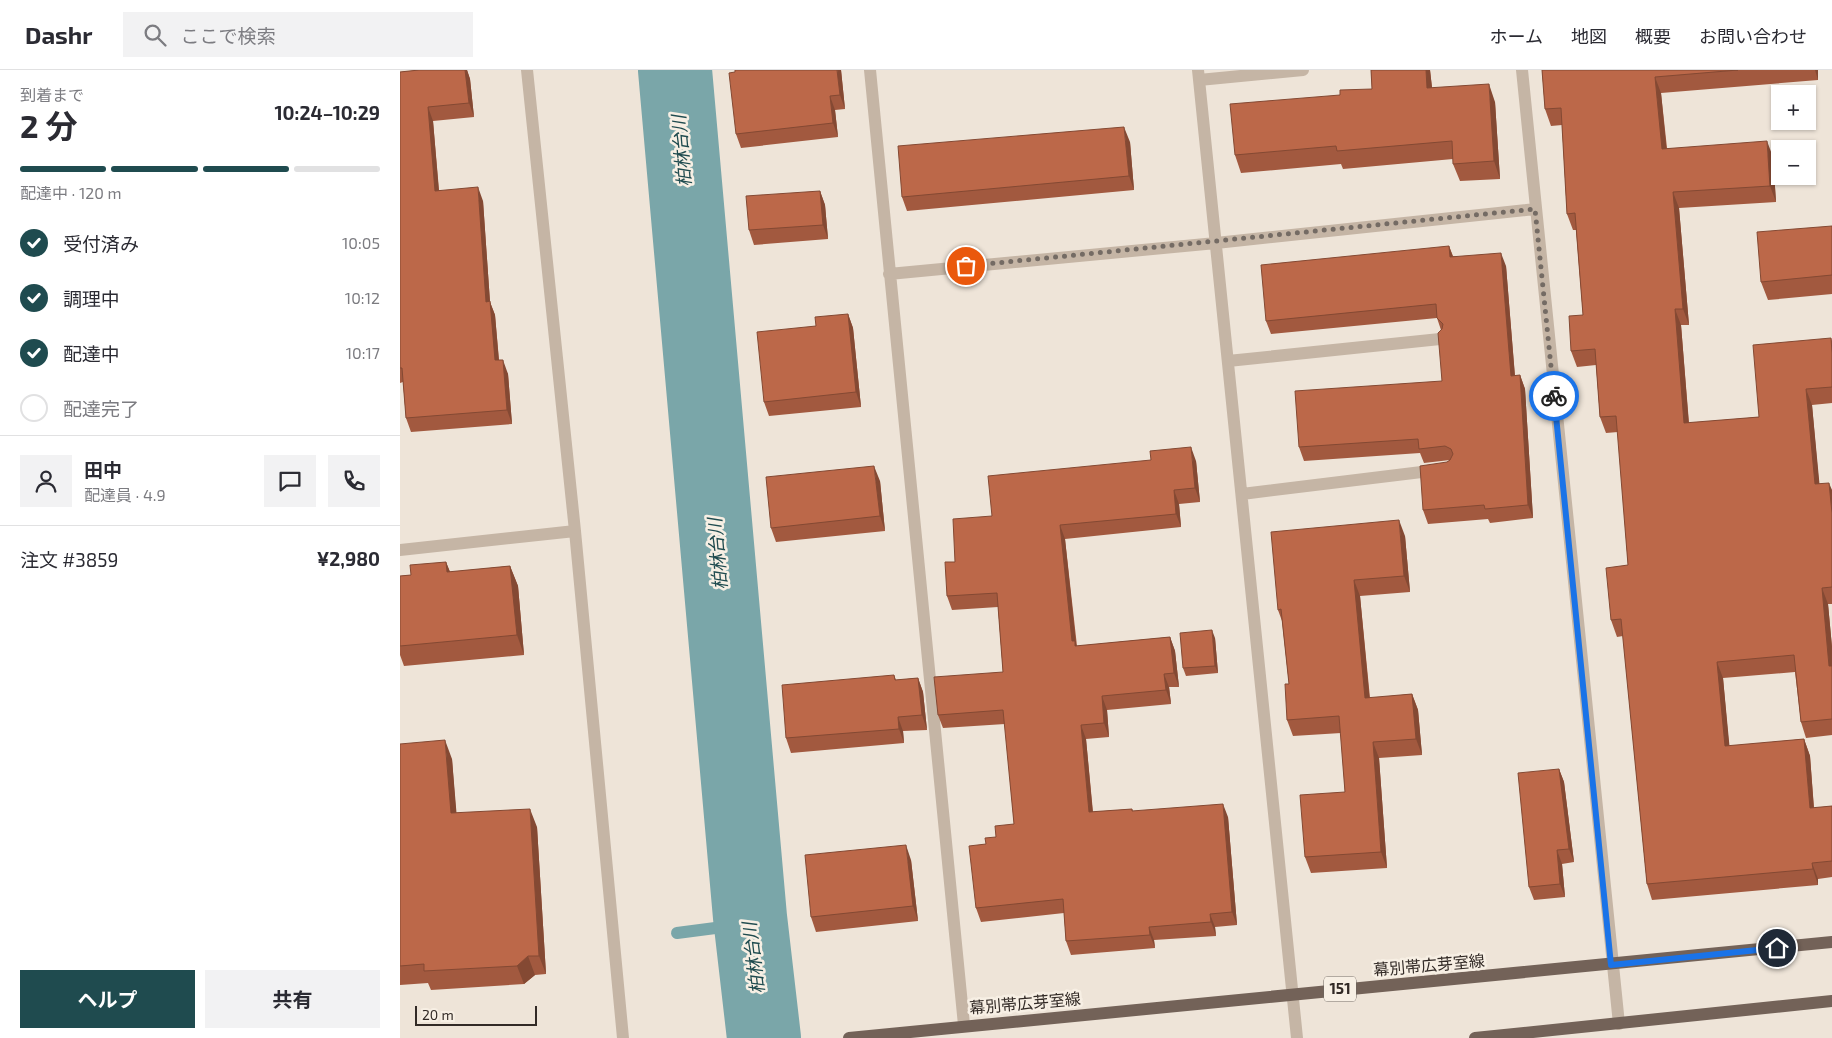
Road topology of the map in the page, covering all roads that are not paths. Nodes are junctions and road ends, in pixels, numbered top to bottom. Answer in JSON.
{"nodes":[{"id":1,"x":527,"y":70,"type":"edge"},
{"id":2,"x":870,"y":70,"type":"edge"},
{"id":3,"x":1302,"y":70,"type":"edge"},
{"id":4,"x":1522,"y":70,"type":"edge"},
{"id":5,"x":1199,"y":75,"type":"edge"},
{"id":6,"x":1535,"y":209,"type":"junction"},
{"id":7,"x":1216,"y":243,"type":"junction"},
{"id":8,"x":888,"y":274,"type":"junction"},
{"id":9,"x":1440,"y":339,"type":"edge"},
{"id":10,"x":1228,"y":361,"type":"junction"},
{"id":11,"x":1450,"y":468,"type":"edge"},
{"id":12,"x":1242,"y":494,"type":"junction"},
{"id":13,"x":575,"y":532,"type":"junction"},
{"id":14,"x":400,"y":550,"type":"edge"},
{"id":15,"x":1832,"y":942,"type":"edge"},
{"id":16,"x":1611,"y":965,"type":"junction"},
{"id":17,"x":1293,"y":994,"type":"junction"},
{"id":18,"x":1832,"y":1001,"type":"edge"},
{"id":19,"x":1619,"y":1024,"type":"junction"},
{"id":20,"x":964,"y":1025,"type":"junction"},
{"id":21,"x":623,"y":1038,"type":"edge"},
{"id":22,"x":849,"y":1038,"type":"edge"},
{"id":23,"x":1297,"y":1038,"type":"edge"},
{"id":24,"x":1475,"y":1038,"type":"edge"}],
"edges":[{"from":1,"to":13,"type":"street"},
{"from":2,"to":8,"type":"street"},
{"from":3,"to":5,"type":"street"},
{"from":4,"to":6,"type":"street"},
{"from":5,"to":7,"type":"street"},
{"from":6,"to":7,"type":"street"},
{"from":6,"to":16,"type":"street"},
{"from":7,"to":8,"type":"street"},
{"from":7,"to":10,"type":"street"},
{"from":8,"to":20,"type":"street"},
{"from":9,"to":10,"type":"street"},
{"from":10,"to":12,"type":"street"},
{"from":11,"to":12,"type":"street"},
{"from":12,"to":17,"type":"street"},
{"from":13,"to":14,"type":"street"},
{"from":13,"to":21,"type":"street"},
{"from":15,"to":16,"type":"main road","name":"幕別帯広芽室線","number":"151"},
{"from":16,"to":17,"type":"main road","name":"幕別帯広芽室線","number":"151"},
{"from":16,"to":19,"type":"street"},
{"from":17,"to":20,"type":"main road","name":"幕別帯広芽室線","number":"151"},
{"from":17,"to":23,"type":"street"},
{"from":18,"to":19,"type":"main road"},
{"from":19,"to":24,"type":"main road"},
{"from":20,"to":22,"type":"main road","name":"幕別帯広芽室線","number":"151"}]}
